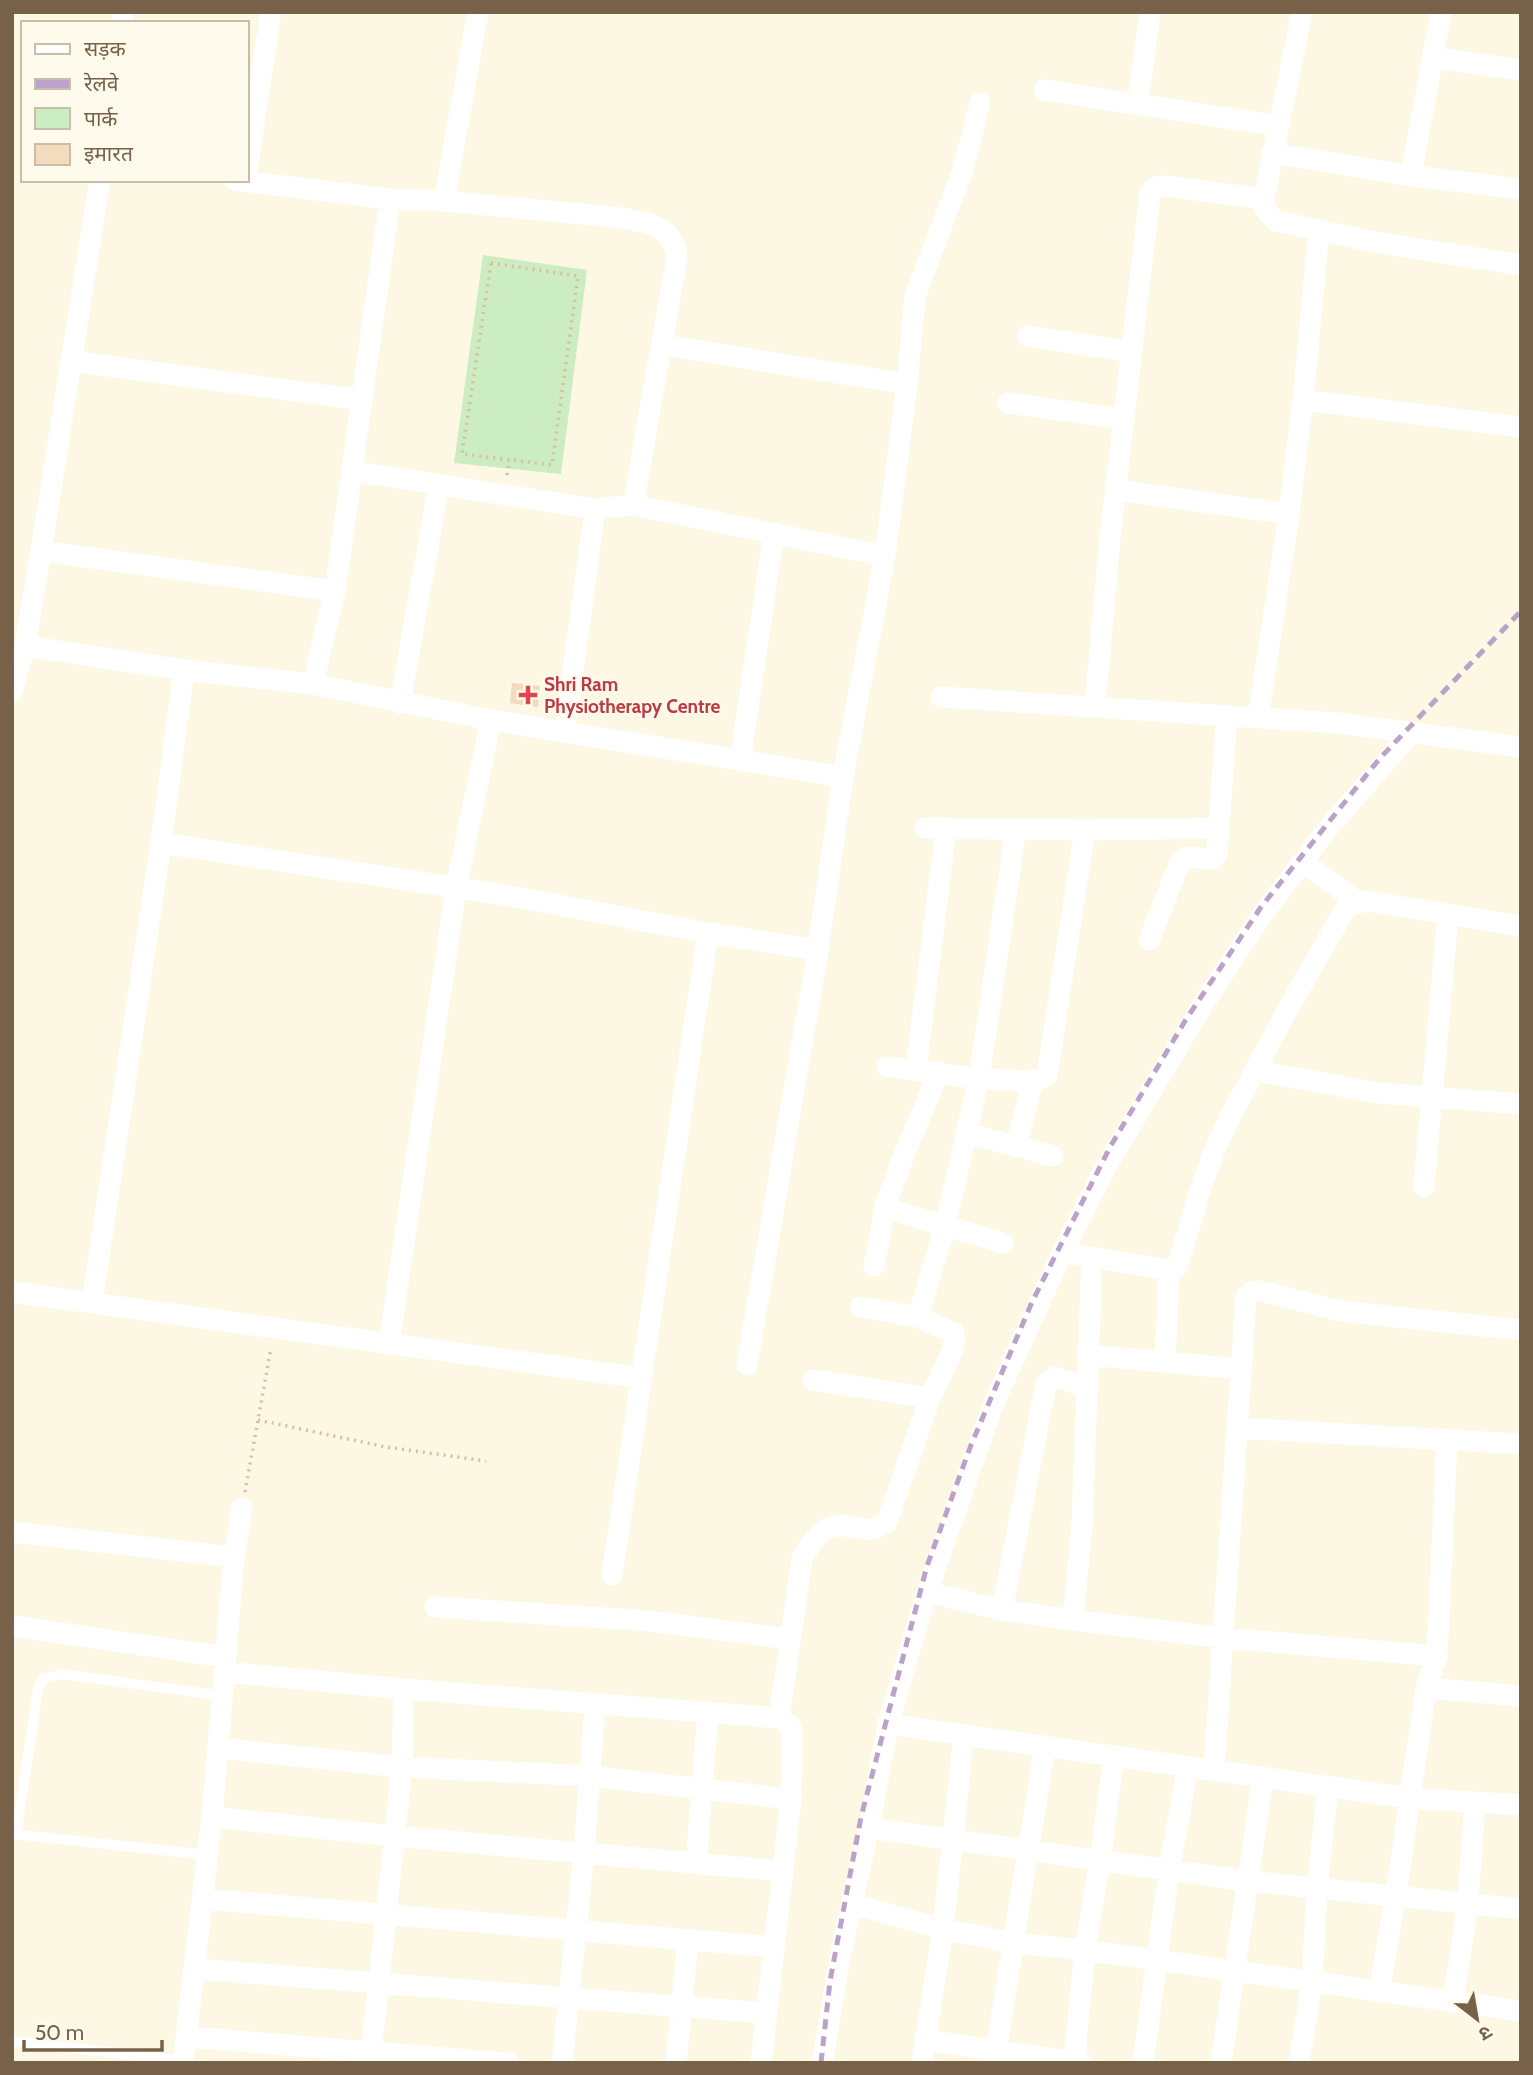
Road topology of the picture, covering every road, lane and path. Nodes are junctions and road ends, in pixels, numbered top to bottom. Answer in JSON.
{"nodes":[{"id":1,"x":271,"y":12,"type":"edge"},
{"id":2,"x":478,"y":12,"type":"edge"},
{"id":3,"x":1302,"y":12,"type":"edge"},
{"id":4,"x":1441,"y":12,"type":"edge"},
{"id":5,"x":1149,"y":13,"type":"edge"},
{"id":6,"x":1434,"y":58,"type":"junction"},
{"id":7,"x":1521,"y":70,"type":"edge"},
{"id":8,"x":1044,"y":90,"type":"dead end"},
{"id":9,"x":980,"y":103,"type":"dead end"},
{"id":10,"x":1138,"y":103,"type":"junction"},
{"id":11,"x":1279,"y":126,"type":"junction"},
{"id":12,"x":248,"y":148,"type":"edge"},
{"id":13,"x":1272,"y":153,"type":"junction"},
{"id":14,"x":1411,"y":176,"type":"junction"},
{"id":15,"x":248,"y":179,"type":"edge"},
{"id":16,"x":100,"y":182,"type":"edge"},
{"id":17,"x":1521,"y":189,"type":"edge"},
{"id":18,"x":390,"y":199,"type":"junction"},
{"id":19,"x":1264,"y":199,"type":"junction"},
{"id":20,"x":444,"y":201,"type":"junction"},
{"id":21,"x":1319,"y":230,"type":"junction"},
{"id":22,"x":1521,"y":265,"type":"edge"},
{"id":23,"x":578,"y":276,"type":"joint"},
{"id":24,"x":1028,"y":336,"type":"dead end"},
{"id":25,"x":663,"y":345,"type":"junction"},
{"id":26,"x":1131,"y":352,"type":"junction"},
{"id":27,"x":71,"y":361,"type":"junction"},
{"id":28,"x":907,"y":384,"type":"junction"},
{"id":29,"x":362,"y":400,"type":"junction"},
{"id":30,"x":1303,"y":400,"type":"junction"},
{"id":31,"x":1008,"y":403,"type":"dead end"},
{"id":32,"x":1124,"y":419,"type":"junction"},
{"id":33,"x":1521,"y":427,"type":"edge"},
{"id":34,"x":352,"y":471,"type":"junction"},
{"id":35,"x":439,"y":485,"type":"junction"},
{"id":36,"x":1116,"y":490,"type":"junction"},
{"id":37,"x":633,"y":505,"type":"junction"},
{"id":38,"x":595,"y":509,"type":"junction"},
{"id":39,"x":1289,"y":514,"type":"junction"},
{"id":40,"x":774,"y":533,"type":"junction"},
{"id":41,"x":41,"y":551,"type":"junction"},
{"id":42,"x":885,"y":556,"type":"junction"},
{"id":43,"x":335,"y":591,"type":"junction"},
{"id":44,"x":25,"y":646,"type":"junction"},
{"id":45,"x":184,"y":670,"type":"junction"},
{"id":46,"x":313,"y":684,"type":"junction"},
{"id":47,"x":12,"y":692,"type":"edge"},
{"id":48,"x":941,"y":697,"type":"dead end"},
{"id":49,"x":400,"y":703,"type":"junction"},
{"id":50,"x":1095,"y":706,"type":"junction"},
{"id":51,"x":1227,"y":716,"type":"junction"},
{"id":52,"x":1258,"y":718,"type":"junction"},
{"id":53,"x":491,"y":720,"type":"junction"},
{"id":54,"x":565,"y":730,"type":"junction"},
{"id":55,"x":1410,"y":733,"type":"junction"},
{"id":56,"x":1521,"y":747,"type":"edge"},
{"id":57,"x":740,"y":761,"type":"junction"},
{"id":58,"x":843,"y":777,"type":"junction"},
{"id":59,"x":925,"y":828,"type":"dead end"},
{"id":60,"x":946,"y":828,"type":"junction"},
{"id":61,"x":1219,"y":828,"type":"junction"},
{"id":62,"x":1016,"y":829,"type":"junction"},
{"id":63,"x":1084,"y":830,"type":"junction"},
{"id":64,"x":161,"y":843,"type":"junction"},
{"id":65,"x":1303,"y":862,"type":"junction"},
{"id":66,"x":456,"y":888,"type":"junction"},
{"id":67,"x":1358,"y":902,"type":"junction"},
{"id":68,"x":1448,"y":915,"type":"junction"},
{"id":69,"x":1521,"y":926,"type":"edge"},
{"id":70,"x":708,"y":933,"type":"junction"},
{"id":71,"x":1149,"y":940,"type":"dead end"},
{"id":72,"x":818,"y":950,"type":"junction"},
{"id":73,"x":887,"y":1067,"type":"dead end"},
{"id":74,"x":916,"y":1069,"type":"junction"},
{"id":75,"x":1256,"y":1071,"type":"junction"},
{"id":76,"x":939,"y":1072,"type":"junction"},
{"id":77,"x":979,"y":1078,"type":"junction"},
{"id":78,"x":1033,"y":1080,"type":"junction"},
{"id":79,"x":1433,"y":1099,"type":"junction"},
{"id":80,"x":1521,"y":1104,"type":"edge"},
{"id":81,"x":966,"y":1133,"type":"junction"},
{"id":82,"x":1016,"y":1146,"type":"junction"},
{"id":83,"x":1053,"y":1156,"type":"dead end"},
{"id":84,"x":1424,"y":1186,"type":"dead end"},
{"id":85,"x":885,"y":1208,"type":"junction"},
{"id":86,"x":945,"y":1226,"type":"junction"},
{"id":87,"x":1003,"y":1243,"type":"dead end"},
{"id":88,"x":1063,"y":1252,"type":"junction"},
{"id":89,"x":1093,"y":1257,"type":"junction"},
{"id":90,"x":874,"y":1266,"type":"dead end"},
{"id":91,"x":1168,"y":1270,"type":"junction"},
{"id":92,"x":12,"y":1292,"type":"edge"},
{"id":93,"x":92,"y":1303,"type":"junction"},
{"id":94,"x":860,"y":1307,"type":"dead end"},
{"id":95,"x":918,"y":1317,"type":"junction"},
{"id":96,"x":274,"y":1328,"type":"junction"},
{"id":97,"x":1521,"y":1330,"type":"edge"},
{"id":98,"x":389,"y":1344,"type":"junction"},
{"id":99,"x":1090,"y":1361,"type":"junction"},
{"id":100,"x":1164,"y":1362,"type":"junction"},
{"id":101,"x":747,"y":1365,"type":"dead end"},
{"id":102,"x":1240,"y":1369,"type":"junction"},
{"id":103,"x":642,"y":1378,"type":"junction"},
{"id":104,"x":813,"y":1380,"type":"dead end"},
{"id":105,"x":1088,"y":1387,"type":"junction"},
{"id":106,"x":930,"y":1398,"type":"junction"},
{"id":107,"x":258,"y":1420,"type":"junction"},
{"id":108,"x":1238,"y":1428,"type":"junction"},
{"id":109,"x":1447,"y":1440,"type":"junction"},
{"id":110,"x":1521,"y":1444,"type":"edge"},
{"id":111,"x":486,"y":1461,"type":"dead end"},
{"id":112,"x":242,"y":1508,"type":"joint"},
{"id":113,"x":12,"y":1532,"type":"edge"},
{"id":114,"x":234,"y":1557,"type":"junction"},
{"id":115,"x":612,"y":1574,"type":"dead end"},
{"id":116,"x":927,"y":1592,"type":"junction"},
{"id":117,"x":435,"y":1607,"type":"dead end"},
{"id":118,"x":1002,"y":1610,"type":"junction"},
{"id":119,"x":1073,"y":1620,"type":"junction"},
{"id":120,"x":12,"y":1626,"type":"edge"},
{"id":121,"x":1224,"y":1638,"type":"junction"},
{"id":122,"x":790,"y":1639,"type":"junction"},
{"id":123,"x":1437,"y":1656,"type":"junction"},
{"id":124,"x":225,"y":1665,"type":"junction"},
{"id":125,"x":1426,"y":1688,"type":"junction"},
{"id":126,"x":404,"y":1689,"type":"junction"},
{"id":127,"x":223,"y":1696,"type":"junction"},
{"id":128,"x":1521,"y":1696,"type":"edge"},
{"id":129,"x":595,"y":1705,"type":"junction"},
{"id":130,"x":708,"y":1712,"type":"junction"},
{"id":131,"x":779,"y":1718,"type":"junction"},
{"id":132,"x":888,"y":1724,"type":"junction"},
{"id":133,"x":964,"y":1734,"type":"junction"},
{"id":134,"x":1045,"y":1746,"type":"junction"},
{"id":135,"x":219,"y":1748,"type":"junction"},
{"id":136,"x":1114,"y":1756,"type":"junction"},
{"id":137,"x":1188,"y":1766,"type":"junction"},
{"id":138,"x":401,"y":1767,"type":"junction"},
{"id":139,"x":1214,"y":1770,"type":"junction"},
{"id":140,"x":589,"y":1776,"type":"junction"},
{"id":141,"x":1263,"y":1777,"type":"junction"},
{"id":142,"x":1328,"y":1786,"type":"junction"},
{"id":143,"x":701,"y":1789,"type":"junction"},
{"id":144,"x":1408,"y":1798,"type":"junction"},
{"id":145,"x":791,"y":1799,"type":"junction"},
{"id":146,"x":1475,"y":1802,"type":"junction"},
{"id":147,"x":1521,"y":1805,"type":"edge"},
{"id":148,"x":212,"y":1817,"type":"junction"},
{"id":149,"x":869,"y":1828,"type":"junction"},
{"id":150,"x":14,"y":1835,"type":"edge"},
{"id":151,"x":394,"y":1836,"type":"junction"},
{"id":152,"x":952,"y":1841,"type":"junction"},
{"id":153,"x":1027,"y":1851,"type":"junction"},
{"id":154,"x":584,"y":1853,"type":"junction"},
{"id":155,"x":208,"y":1855,"type":"junction"},
{"id":156,"x":1100,"y":1861,"type":"junction"},
{"id":157,"x":696,"y":1863,"type":"junction"},
{"id":158,"x":1169,"y":1870,"type":"junction"},
{"id":159,"x":782,"y":1871,"type":"junction"},
{"id":160,"x":1248,"y":1881,"type":"junction"},
{"id":161,"x":1317,"y":1889,"type":"junction"},
{"id":162,"x":1396,"y":1895,"type":"junction"},
{"id":163,"x":204,"y":1899,"type":"junction"},
{"id":164,"x":1468,"y":1903,"type":"junction"},
{"id":165,"x":852,"y":1904,"type":"junction"},
{"id":166,"x":1521,"y":1909,"type":"edge"},
{"id":167,"x":386,"y":1915,"type":"junction"},
{"id":168,"x":943,"y":1929,"type":"junction"},
{"id":169,"x":576,"y":1931,"type":"junction"},
{"id":170,"x":688,"y":1940,"type":"junction"},
{"id":171,"x":1013,"y":1943,"type":"junction"},
{"id":172,"x":774,"y":1947,"type":"junction"},
{"id":173,"x":1085,"y":1950,"type":"junction"},
{"id":174,"x":1158,"y":1960,"type":"junction"},
{"id":175,"x":195,"y":1969,"type":"junction"},
{"id":176,"x":1234,"y":1971,"type":"junction"},
{"id":177,"x":1312,"y":1982,"type":"junction"},
{"id":178,"x":379,"y":1984,"type":"junction"},
{"id":179,"x":1379,"y":1991,"type":"junction"},
{"id":180,"x":569,"y":1998,"type":"junction"},
{"id":181,"x":1453,"y":2002,"type":"junction"},
{"id":182,"x":682,"y":2007,"type":"junction"},
{"id":183,"x":1521,"y":2011,"type":"edge"},
{"id":184,"x":766,"y":2013,"type":"junction"},
{"id":185,"x":187,"y":2037,"type":"junction"},
{"id":186,"x":925,"y":2040,"type":"junction"},
{"id":187,"x":12,"y":2041,"type":"edge"},
{"id":188,"x":371,"y":2057,"type":"edge"},
{"id":189,"x":994,"y":2057,"type":"edge"},
{"id":190,"x":183,"y":2062,"type":"edge"},
{"id":191,"x":1076,"y":2062,"type":"edge"},
{"id":192,"x":508,"y":2063,"type":"edge"},
{"id":193,"x":562,"y":2063,"type":"edge"},
{"id":194,"x":676,"y":2063,"type":"edge"},
{"id":195,"x":761,"y":2063,"type":"edge"},
{"id":196,"x":822,"y":2063,"type":"edge"},
{"id":197,"x":922,"y":2063,"type":"edge"},
{"id":198,"x":1143,"y":2063,"type":"edge"},
{"id":199,"x":1221,"y":2063,"type":"edge"},
{"id":200,"x":1299,"y":2063,"type":"edge"}],
"edges":[{"from":1,"to":12,"type":"street"},
{"from":2,"to":20,"type":"street"},
{"from":3,"to":11,"type":"street"},
{"from":4,"to":6,"type":"street"},
{"from":5,"to":10,"type":"street"},
{"from":6,"to":7,"type":"street"},
{"from":6,"to":14,"type":"street"},
{"from":8,"to":10,"type":"street"},
{"from":9,"to":28,"type":"street"},
{"from":10,"to":11,"type":"street"},
{"from":11,"to":13,"type":"street"},
{"from":13,"to":14,"type":"street"},
{"from":13,"to":19,"type":"street"},
{"from":14,"to":17,"type":"street"},
{"from":15,"to":18,"type":"street"},
{"from":16,"to":27,"type":"street"},
{"from":18,"to":20,"type":"street"},
{"from":18,"to":29,"type":"street"},
{"from":19,"to":21,"type":"street"},
{"from":19,"to":26,"type":"street"},
{"from":20,"to":25,"type":"street"},
{"from":21,"to":22,"type":"street"},
{"from":21,"to":30,"type":"street"},
{"from":23,"to":23,"type":"path"},
{"from":24,"to":26,"type":"street"},
{"from":25,"to":28,"type":"street"},
{"from":25,"to":37,"type":"street"},
{"from":26,"to":32,"type":"street"},
{"from":27,"to":29,"type":"street"},
{"from":27,"to":41,"type":"street"},
{"from":28,"to":42,"type":"street"},
{"from":29,"to":34,"type":"street"},
{"from":30,"to":33,"type":"street"},
{"from":30,"to":39,"type":"street"},
{"from":31,"to":32,"type":"street"},
{"from":32,"to":36,"type":"street"},
{"from":34,"to":35,"type":"street"},
{"from":34,"to":43,"type":"street"},
{"from":35,"to":38,"type":"street"},
{"from":35,"to":49,"type":"street"},
{"from":36,"to":39,"type":"street"},
{"from":36,"to":50,"type":"street"},
{"from":37,"to":38,"type":"street"},
{"from":37,"to":40,"type":"street"},
{"from":38,"to":54,"type":"street"},
{"from":39,"to":52,"type":"street"},
{"from":40,"to":42,"type":"street"},
{"from":40,"to":57,"type":"street"},
{"from":41,"to":43,"type":"street"},
{"from":41,"to":44,"type":"street"},
{"from":42,"to":58,"type":"street"},
{"from":43,"to":46,"type":"street"},
{"from":44,"to":45,"type":"street"},
{"from":44,"to":47,"type":"street"},
{"from":45,"to":46,"type":"street"},
{"from":45,"to":64,"type":"street"},
{"from":46,"to":49,"type":"street"},
{"from":48,"to":50,"type":"street"},
{"from":49,"to":53,"type":"street"},
{"from":50,"to":51,"type":"street"},
{"from":51,"to":52,"type":"street"},
{"from":51,"to":61,"type":"street"},
{"from":52,"to":55,"type":"street"},
{"from":53,"to":54,"type":"street"},
{"from":53,"to":66,"type":"street"},
{"from":54,"to":57,"type":"street"},
{"from":55,"to":56,"type":"street"},
{"from":55,"to":65,"type":"street"},
{"from":57,"to":58,"type":"street"},
{"from":58,"to":72,"type":"street"},
{"from":59,"to":60,"type":"street"},
{"from":60,"to":62,"type":"street"},
{"from":60,"to":74,"type":"street"},
{"from":61,"to":63,"type":"street"},
{"from":61,"to":71,"type":"street"},
{"from":62,"to":63,"type":"street"},
{"from":62,"to":77,"type":"street"},
{"from":63,"to":78,"type":"street"},
{"from":64,"to":66,"type":"street"},
{"from":64,"to":93,"type":"street"},
{"from":65,"to":67,"type":"street"},
{"from":65,"to":88,"type":"street"},
{"from":66,"to":70,"type":"street"},
{"from":66,"to":98,"type":"street"},
{"from":67,"to":68,"type":"street"},
{"from":67,"to":75,"type":"street"},
{"from":68,"to":69,"type":"street"},
{"from":68,"to":79,"type":"street"},
{"from":70,"to":72,"type":"street"},
{"from":70,"to":103,"type":"street"},
{"from":72,"to":101,"type":"street"},
{"from":73,"to":74,"type":"street"},
{"from":74,"to":76,"type":"street"},
{"from":75,"to":79,"type":"street"},
{"from":75,"to":91,"type":"street"},
{"from":76,"to":77,"type":"street"},
{"from":76,"to":85,"type":"street"},
{"from":77,"to":78,"type":"street"},
{"from":77,"to":81,"type":"street"},
{"from":78,"to":82,"type":"street"},
{"from":79,"to":80,"type":"street"},
{"from":79,"to":84,"type":"street"},
{"from":81,"to":82,"type":"street"},
{"from":81,"to":86,"type":"street"},
{"from":82,"to":83,"type":"street"},
{"from":85,"to":86,"type":"street"},
{"from":85,"to":90,"type":"street"},
{"from":86,"to":87,"type":"street"},
{"from":86,"to":95,"type":"street"},
{"from":88,"to":89,"type":"street"},
{"from":88,"to":116,"type":"street"},
{"from":89,"to":91,"type":"street"},
{"from":89,"to":99,"type":"street"},
{"from":91,"to":100,"type":"street"},
{"from":92,"to":93,"type":"street"},
{"from":93,"to":96,"type":"street"},
{"from":94,"to":95,"type":"street"},
{"from":95,"to":106,"type":"street"},
{"from":96,"to":98,"type":"street"},
{"from":96,"to":107,"type":"path"},
{"from":97,"to":102,"type":"street"},
{"from":98,"to":103,"type":"street"},
{"from":99,"to":100,"type":"street"},
{"from":99,"to":105,"type":"street"},
{"from":100,"to":102,"type":"street"},
{"from":102,"to":108,"type":"street"},
{"from":103,"to":115,"type":"street"},
{"from":104,"to":106,"type":"street"},
{"from":105,"to":118,"type":"street"},
{"from":105,"to":119,"type":"street"},
{"from":106,"to":122,"type":"street"},
{"from":107,"to":111,"type":"path"},
{"from":107,"to":112,"type":"path"},
{"from":108,"to":109,"type":"street"},
{"from":108,"to":121,"type":"street"},
{"from":109,"to":110,"type":"street"},
{"from":109,"to":123,"type":"street"},
{"from":112,"to":114,"type":"street"},
{"from":113,"to":114,"type":"street"},
{"from":114,"to":124,"type":"street"},
{"from":116,"to":118,"type":"street"},
{"from":116,"to":132,"type":"street"},
{"from":117,"to":122,"type":"street"},
{"from":118,"to":119,"type":"street"},
{"from":119,"to":121,"type":"street"},
{"from":120,"to":124,"type":"street"},
{"from":121,"to":123,"type":"street"},
{"from":121,"to":139,"type":"street"},
{"from":122,"to":131,"type":"street"},
{"from":123,"to":125,"type":"street"},
{"from":124,"to":126,"type":"street"},
{"from":124,"to":127,"type":"street"},
{"from":125,"to":128,"type":"street"},
{"from":125,"to":144,"type":"street"},
{"from":126,"to":129,"type":"street"},
{"from":126,"to":138,"type":"street"},
{"from":127,"to":135,"type":"street"},
{"from":127,"to":150,"type":"lane"},
{"from":129,"to":130,"type":"street"},
{"from":129,"to":140,"type":"street"},
{"from":130,"to":131,"type":"street"},
{"from":130,"to":143,"type":"street"},
{"from":131,"to":145,"type":"street"},
{"from":132,"to":133,"type":"street"},
{"from":132,"to":149,"type":"street"},
{"from":133,"to":134,"type":"street"},
{"from":133,"to":152,"type":"street"},
{"from":134,"to":136,"type":"street"},
{"from":134,"to":153,"type":"street"},
{"from":135,"to":138,"type":"street"},
{"from":135,"to":148,"type":"street"},
{"from":136,"to":137,"type":"street"},
{"from":136,"to":156,"type":"street"},
{"from":137,"to":139,"type":"street"},
{"from":137,"to":158,"type":"street"},
{"from":138,"to":140,"type":"street"},
{"from":138,"to":151,"type":"street"},
{"from":139,"to":141,"type":"street"},
{"from":140,"to":143,"type":"street"},
{"from":140,"to":154,"type":"street"},
{"from":141,"to":142,"type":"street"},
{"from":141,"to":160,"type":"street"},
{"from":142,"to":144,"type":"street"},
{"from":142,"to":161,"type":"street"},
{"from":143,"to":145,"type":"street"},
{"from":143,"to":157,"type":"street"},
{"from":144,"to":146,"type":"street"},
{"from":144,"to":162,"type":"street"},
{"from":145,"to":159,"type":"street"},
{"from":146,"to":147,"type":"street"},
{"from":146,"to":164,"type":"street"},
{"from":148,"to":151,"type":"street"},
{"from":148,"to":155,"type":"street"},
{"from":149,"to":152,"type":"street"},
{"from":149,"to":165,"type":"street"},
{"from":150,"to":155,"type":"lane"},
{"from":151,"to":154,"type":"street"},
{"from":151,"to":167,"type":"street"},
{"from":152,"to":153,"type":"street"},
{"from":152,"to":168,"type":"street"},
{"from":153,"to":156,"type":"street"},
{"from":153,"to":171,"type":"street"},
{"from":154,"to":157,"type":"street"},
{"from":154,"to":169,"type":"street"},
{"from":155,"to":163,"type":"street"},
{"from":156,"to":158,"type":"street"},
{"from":156,"to":173,"type":"street"},
{"from":157,"to":159,"type":"street"},
{"from":158,"to":160,"type":"street"},
{"from":158,"to":174,"type":"street"},
{"from":159,"to":172,"type":"street"},
{"from":160,"to":161,"type":"street"},
{"from":160,"to":176,"type":"street"},
{"from":161,"to":162,"type":"street"},
{"from":161,"to":177,"type":"street"},
{"from":162,"to":164,"type":"street"},
{"from":162,"to":179,"type":"street"},
{"from":163,"to":167,"type":"street"},
{"from":163,"to":175,"type":"street"},
{"from":164,"to":166,"type":"street"},
{"from":164,"to":181,"type":"street"},
{"from":165,"to":168,"type":"street"},
{"from":165,"to":196,"type":"street"},
{"from":167,"to":169,"type":"street"},
{"from":167,"to":178,"type":"street"},
{"from":168,"to":171,"type":"street"},
{"from":168,"to":186,"type":"street"},
{"from":169,"to":170,"type":"street"},
{"from":169,"to":180,"type":"street"},
{"from":170,"to":172,"type":"street"},
{"from":170,"to":182,"type":"street"},
{"from":171,"to":173,"type":"street"},
{"from":171,"to":189,"type":"street"},
{"from":172,"to":184,"type":"street"},
{"from":173,"to":174,"type":"street"},
{"from":173,"to":191,"type":"street"},
{"from":174,"to":176,"type":"street"},
{"from":174,"to":198,"type":"street"},
{"from":175,"to":178,"type":"street"},
{"from":175,"to":185,"type":"street"},
{"from":176,"to":177,"type":"street"},
{"from":176,"to":199,"type":"street"},
{"from":177,"to":179,"type":"street"},
{"from":177,"to":200,"type":"street"},
{"from":178,"to":180,"type":"street"},
{"from":178,"to":188,"type":"street"},
{"from":179,"to":181,"type":"street"},
{"from":180,"to":182,"type":"street"},
{"from":180,"to":193,"type":"street"},
{"from":181,"to":183,"type":"street"},
{"from":182,"to":184,"type":"street"},
{"from":182,"to":194,"type":"street"},
{"from":184,"to":195,"type":"street"},
{"from":185,"to":188,"type":"street"},
{"from":185,"to":190,"type":"street"},
{"from":186,"to":189,"type":"street"},
{"from":186,"to":197,"type":"street"},
{"from":187,"to":190,"type":"lane"},
{"from":188,"to":192,"type":"street"},
{"from":189,"to":191,"type":"street"}]}
